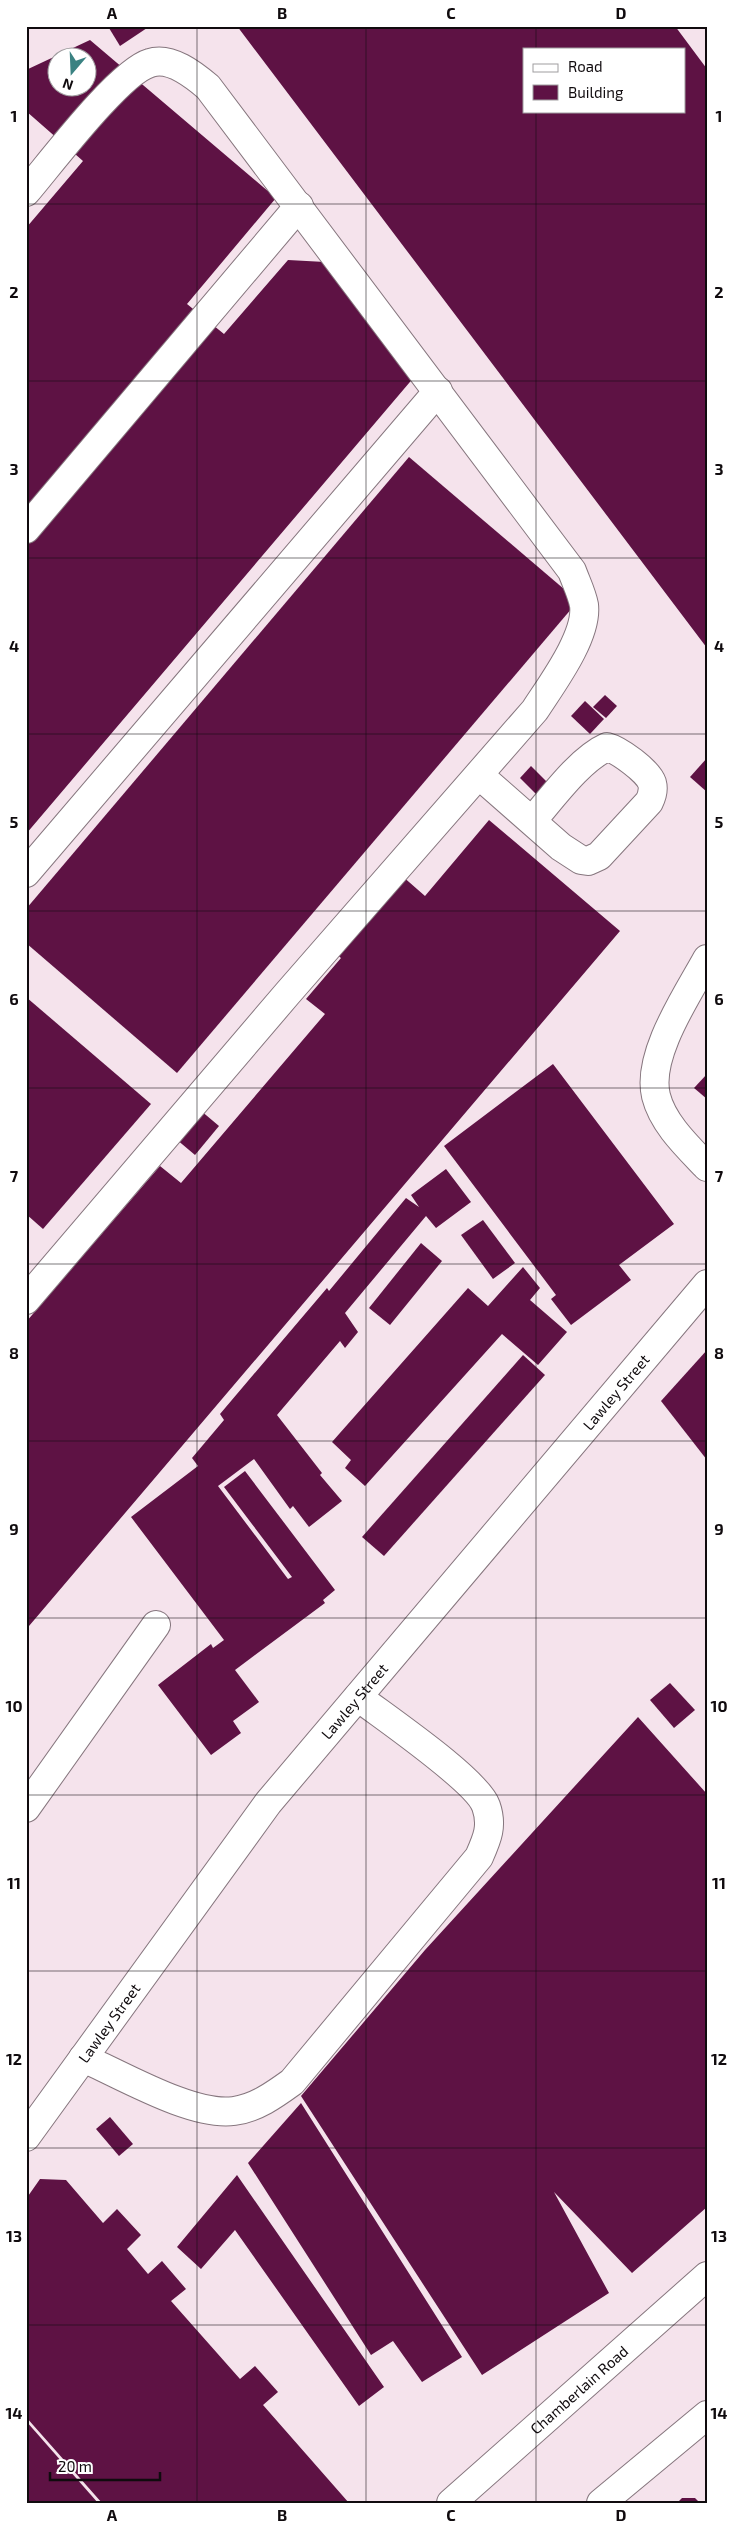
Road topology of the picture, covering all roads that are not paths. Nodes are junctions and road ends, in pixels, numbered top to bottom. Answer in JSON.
{"nodes":[{"id":1,"x":26,"y":192,"type":"edge"},
{"id":2,"x":299,"y":206,"type":"junction"},
{"id":3,"x":438,"y":391,"type":"junction"},
{"id":4,"x":26,"y":529,"type":"edge"},
{"id":5,"x":479,"y":775,"type":"junction"},
{"id":6,"x":532,"y":821,"type":"dead end"},
{"id":7,"x":26,"y":873,"type":"edge"},
{"id":8,"x":707,"y":959,"type":"edge"},
{"id":9,"x":707,"y":1167,"type":"edge"},
{"id":10,"x":707,"y":1284,"type":"edge"},
{"id":11,"x":26,"y":1300,"type":"edge"},
{"id":12,"x":156,"y":1626,"type":"dead end"},
{"id":13,"x":358,"y":1696,"type":"junction"},
{"id":14,"x":26,"y":1808,"type":"edge"},
{"id":15,"x":83,"y":2058,"type":"junction"},
{"id":16,"x":26,"y":2137,"type":"edge"},
{"id":17,"x":707,"y":2276,"type":"edge"},
{"id":18,"x":707,"y":2415,"type":"edge"},
{"id":19,"x":451,"y":2503,"type":"edge"},
{"id":20,"x":601,"y":2503,"type":"edge"}],
"edges":[{"from":1,"to":2,"type":"street"},
{"from":2,"to":3,"type":"street"},
{"from":2,"to":4,"type":"street"},
{"from":3,"to":5,"type":"street"},
{"from":3,"to":7,"type":"street"},
{"from":5,"to":6,"type":"street"},
{"from":5,"to":11,"type":"street"},
{"from":8,"to":9,"type":"street"},
{"from":10,"to":13,"type":"street","name":"Lawley Street"},
{"from":12,"to":14,"type":"street"},
{"from":13,"to":15,"type":"street","name":"Lawley Street"},
{"from":13,"to":15,"type":"street"},
{"from":15,"to":16,"type":"street","name":"Lawley Street"},
{"from":17,"to":19,"type":"street","name":"Chamberlain Road"},
{"from":18,"to":20,"type":"street"}]}
